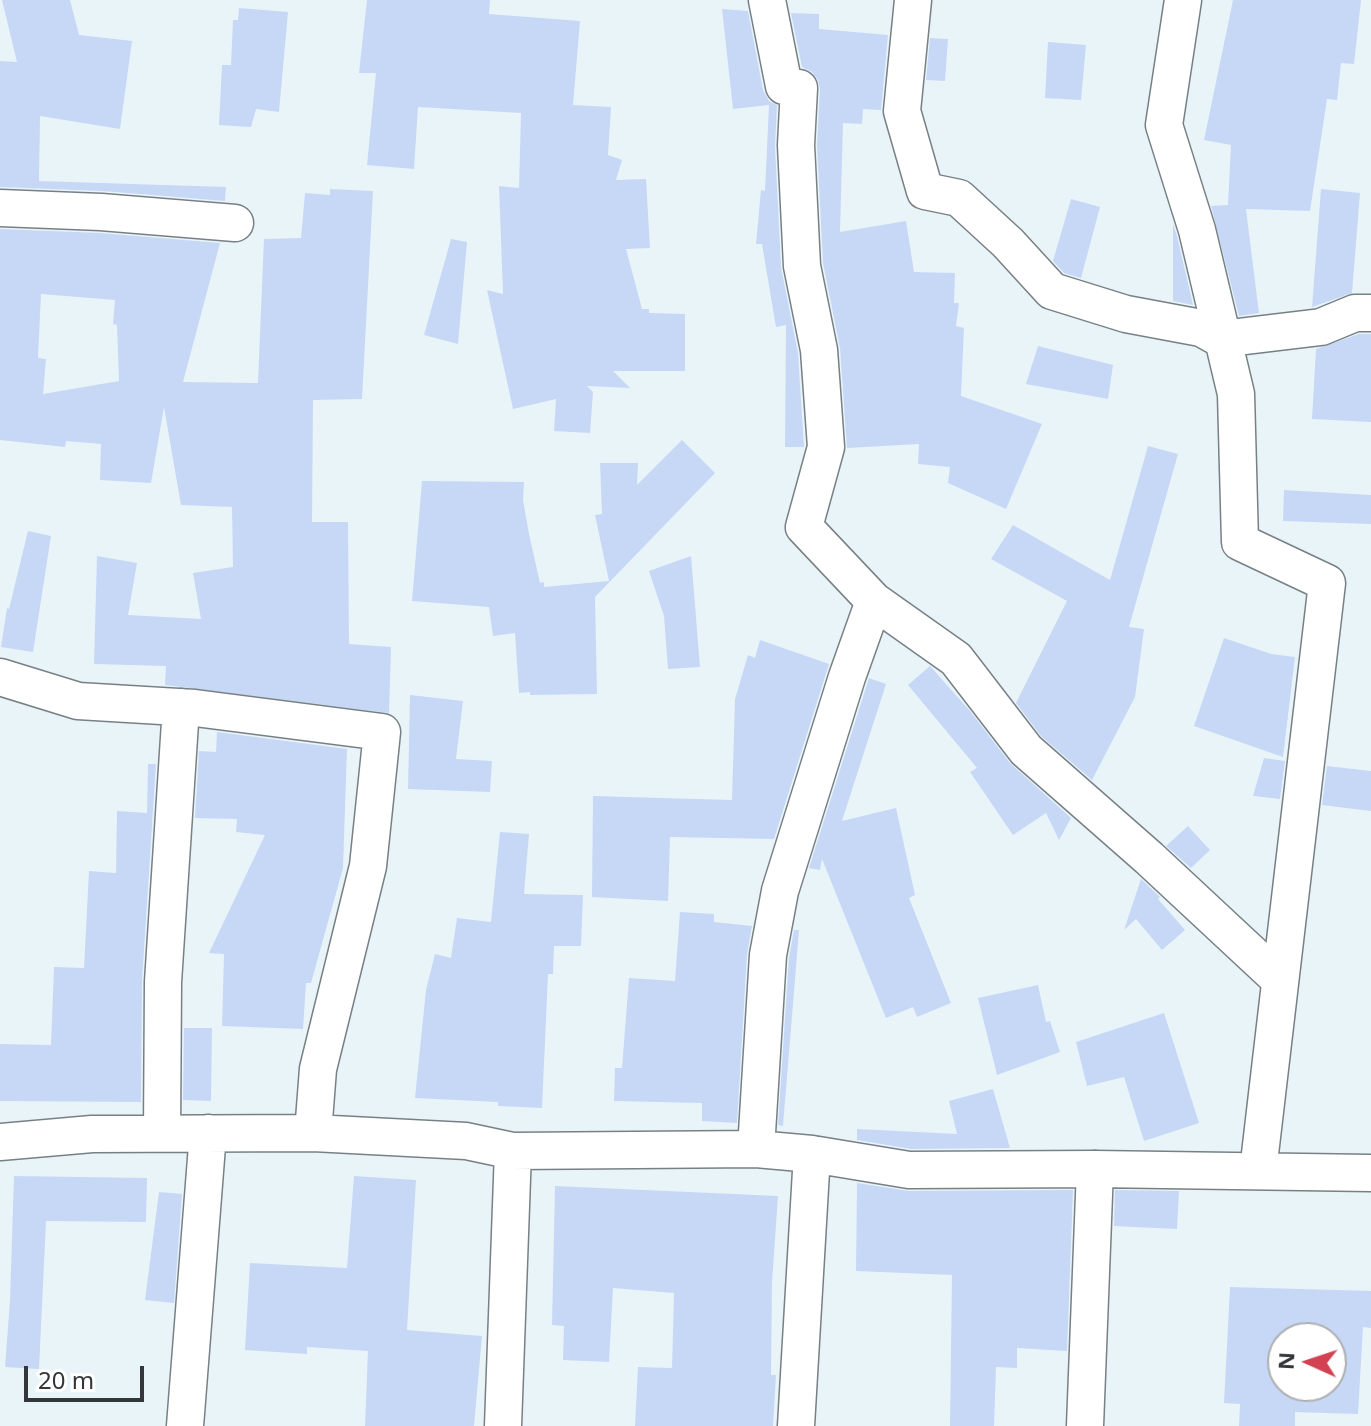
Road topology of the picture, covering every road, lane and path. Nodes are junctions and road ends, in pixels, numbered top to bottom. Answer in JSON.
{"nodes":[{"id":1,"x":767,"y":0,"type":"edge"},
{"id":2,"x":913,"y":0,"type":"edge"},
{"id":3,"x":1183,"y":0,"type":"edge"},
{"id":4,"x":0,"y":208,"type":"edge"},
{"id":5,"x":235,"y":223,"type":"dead end"},
{"id":6,"x":1371,"y":313,"type":"edge"},
{"id":7,"x":1221,"y":339,"type":"junction"},
{"id":8,"x":874,"y":601,"type":"junction"},
{"id":9,"x":0,"y":677,"type":"edge"},
{"id":10,"x":181,"y":707,"type":"junction"},
{"id":11,"x":1280,"y":980,"type":"junction"},
{"id":12,"x":162,"y":1133,"type":"junction"},
{"id":13,"x":208,"y":1133,"type":"junction"},
{"id":14,"x":313,"y":1133,"type":"junction"},
{"id":15,"x":0,"y":1142,"type":"edge"},
{"id":16,"x":756,"y":1149,"type":"junction"},
{"id":17,"x":513,"y":1151,"type":"junction"},
{"id":18,"x":812,"y":1154,"type":"junction"},
{"id":19,"x":1095,"y":1169,"type":"junction"},
{"id":20,"x":1258,"y":1171,"type":"junction"},
{"id":21,"x":1371,"y":1173,"type":"edge"},
{"id":22,"x":185,"y":1426,"type":"edge"},
{"id":23,"x":503,"y":1426,"type":"edge"},
{"id":24,"x":796,"y":1426,"type":"edge"},
{"id":25,"x":1085,"y":1426,"type":"edge"}],
"edges":[{"from":1,"to":8,"type":"street"},
{"from":2,"to":7,"type":"street"},
{"from":3,"to":7,"type":"street"},
{"from":4,"to":5,"type":"street"},
{"from":6,"to":7,"type":"street"},
{"from":7,"to":11,"type":"street"},
{"from":8,"to":11,"type":"street"},
{"from":8,"to":16,"type":"street"},
{"from":9,"to":10,"type":"street"},
{"from":10,"to":12,"type":"street"},
{"from":10,"to":14,"type":"street"},
{"from":11,"to":20,"type":"street"},
{"from":12,"to":13,"type":"street"},
{"from":12,"to":15,"type":"street"},
{"from":13,"to":14,"type":"street"},
{"from":13,"to":22,"type":"street"},
{"from":14,"to":17,"type":"street"},
{"from":16,"to":17,"type":"street"},
{"from":16,"to":18,"type":"street"},
{"from":17,"to":23,"type":"street"},
{"from":18,"to":19,"type":"street"},
{"from":18,"to":24,"type":"street"},
{"from":19,"to":20,"type":"street"},
{"from":19,"to":25,"type":"street"},
{"from":20,"to":21,"type":"street"}]}
